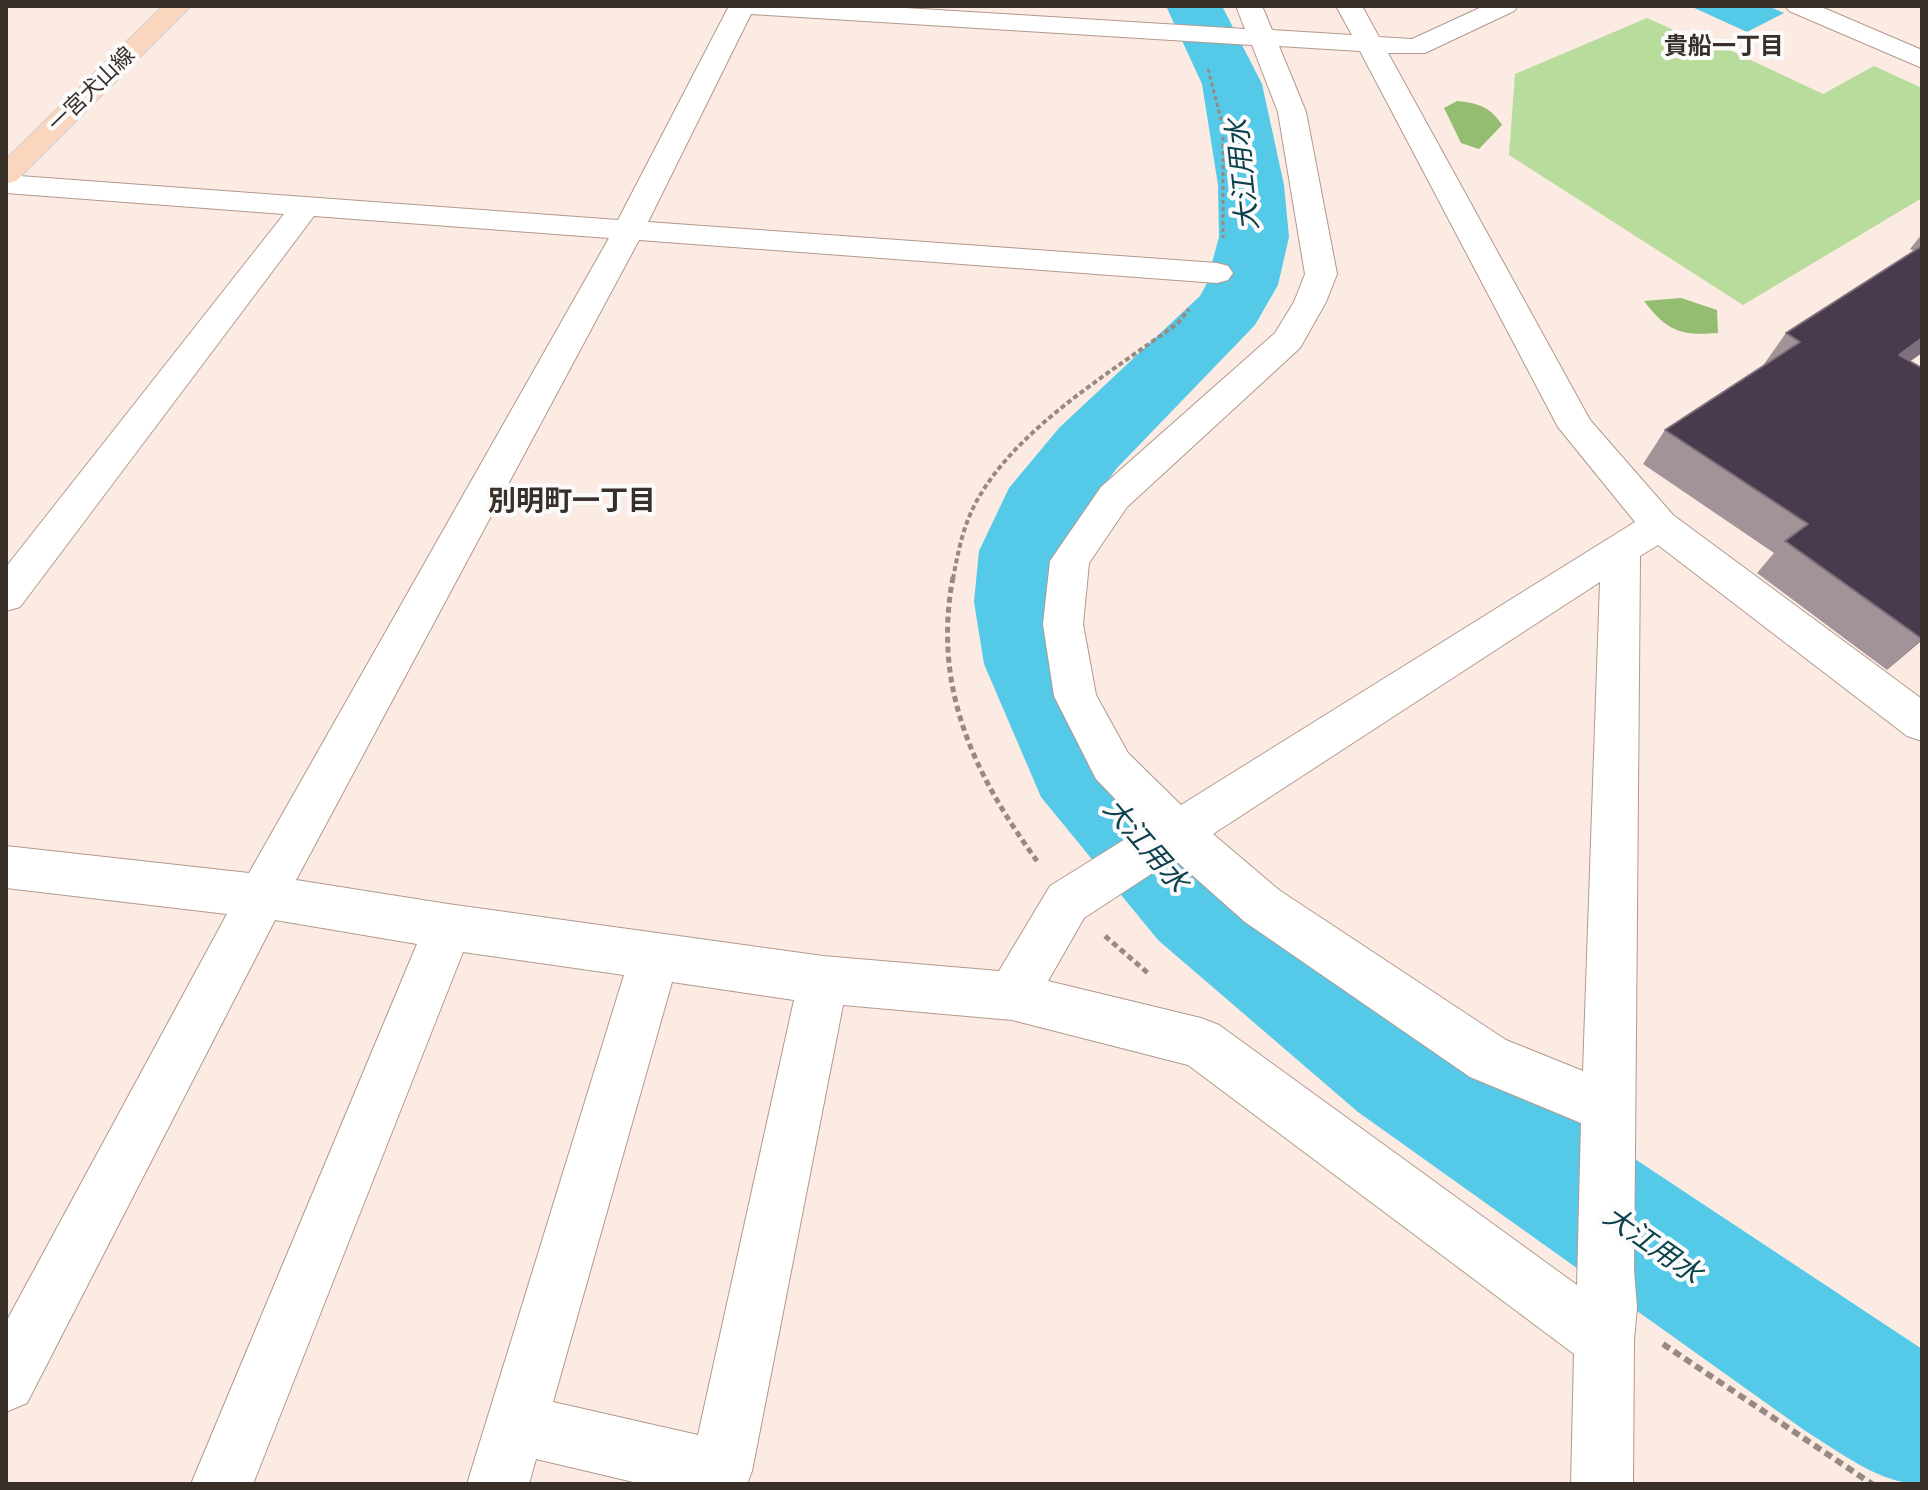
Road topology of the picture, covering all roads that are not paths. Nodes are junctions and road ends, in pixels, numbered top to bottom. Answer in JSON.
{"nodes":[{"id":1,"x":178,"y":6,"type":"edge"},
{"id":2,"x":745,"y":6,"type":"edge"},
{"id":3,"x":1177,"y":6,"type":"edge"},
{"id":4,"x":1349,"y":6,"type":"edge"},
{"id":5,"x":1505,"y":6,"type":"edge"},
{"id":6,"x":1798,"y":6,"type":"edge"},
{"id":7,"x":1255,"y":28,"type":"edge"},
{"id":8,"x":1192,"y":35,"type":"junction"},
{"id":9,"x":1373,"y":46,"type":"junction"},
{"id":10,"x":1922,"y":60,"type":"edge"},
{"id":11,"x":6,"y":175,"type":"edge"},
{"id":12,"x":6,"y":184,"type":"edge"},
{"id":13,"x":306,"y":206,"type":"junction"},
{"id":14,"x":628,"y":231,"type":"junction"},
{"id":15,"x":1217,"y":273,"type":"dead end"},
{"id":16,"x":1659,"y":525,"type":"junction"},
{"id":17,"x":1621,"y":549,"type":"junction"},
{"id":18,"x":6,"y":596,"type":"edge"},
{"id":19,"x":1922,"y":723,"type":"edge"},
{"id":20,"x":1174,"y":835,"type":"junction"},
{"id":21,"x":6,"y":867,"type":"edge"},
{"id":22,"x":262,"y":896,"type":"junction"},
{"id":23,"x":448,"y":927,"type":"junction"},
{"id":24,"x":655,"y":956,"type":"junction"},
{"id":25,"x":823,"y":980,"type":"junction"},
{"id":26,"x":1012,"y":996,"type":"junction"},
{"id":27,"x":1609,"y":1119,"type":"junction"},
{"id":28,"x":1606,"y":1306,"type":"junction"},
{"id":29,"x":6,"y":1382,"type":"edge"},
{"id":30,"x":515,"y":1424,"type":"junction"},
{"id":31,"x":222,"y":1484,"type":"edge"},
{"id":32,"x":498,"y":1484,"type":"edge"},
{"id":33,"x":1602,"y":1484,"type":"edge"}],
"edges":[{"from":1,"to":11,"type":"main road","name":"一宮犬山線"},
{"from":2,"to":8,"type":"street"},
{"from":2,"to":14,"type":"street"},
{"from":3,"to":8,"type":"street"},
{"from":4,"to":9,"type":"street"},
{"from":5,"to":9,"type":"street"},
{"from":6,"to":10,"type":"street"},
{"from":7,"to":8,"type":"street"},
{"from":7,"to":9,"type":"street"},
{"from":7,"to":20,"type":"street"},
{"from":9,"to":16,"type":"street"},
{"from":12,"to":13,"type":"street"},
{"from":13,"to":14,"type":"street"},
{"from":13,"to":18,"type":"street"},
{"from":14,"to":15,"type":"street"},
{"from":14,"to":22,"type":"street"},
{"from":16,"to":17,"type":"street"},
{"from":16,"to":19,"type":"street"},
{"from":17,"to":20,"type":"street"},
{"from":17,"to":27,"type":"street"},
{"from":20,"to":26,"type":"street"},
{"from":20,"to":27,"type":"street"},
{"from":21,"to":22,"type":"street"},
{"from":22,"to":23,"type":"street"},
{"from":22,"to":29,"type":"street"},
{"from":23,"to":24,"type":"street"},
{"from":23,"to":31,"type":"street"},
{"from":24,"to":25,"type":"street"},
{"from":24,"to":30,"type":"street"},
{"from":25,"to":26,"type":"street"},
{"from":25,"to":30,"type":"street"},
{"from":26,"to":28,"type":"street"},
{"from":27,"to":28,"type":"street"},
{"from":28,"to":33,"type":"street"},
{"from":30,"to":32,"type":"street"}]}
